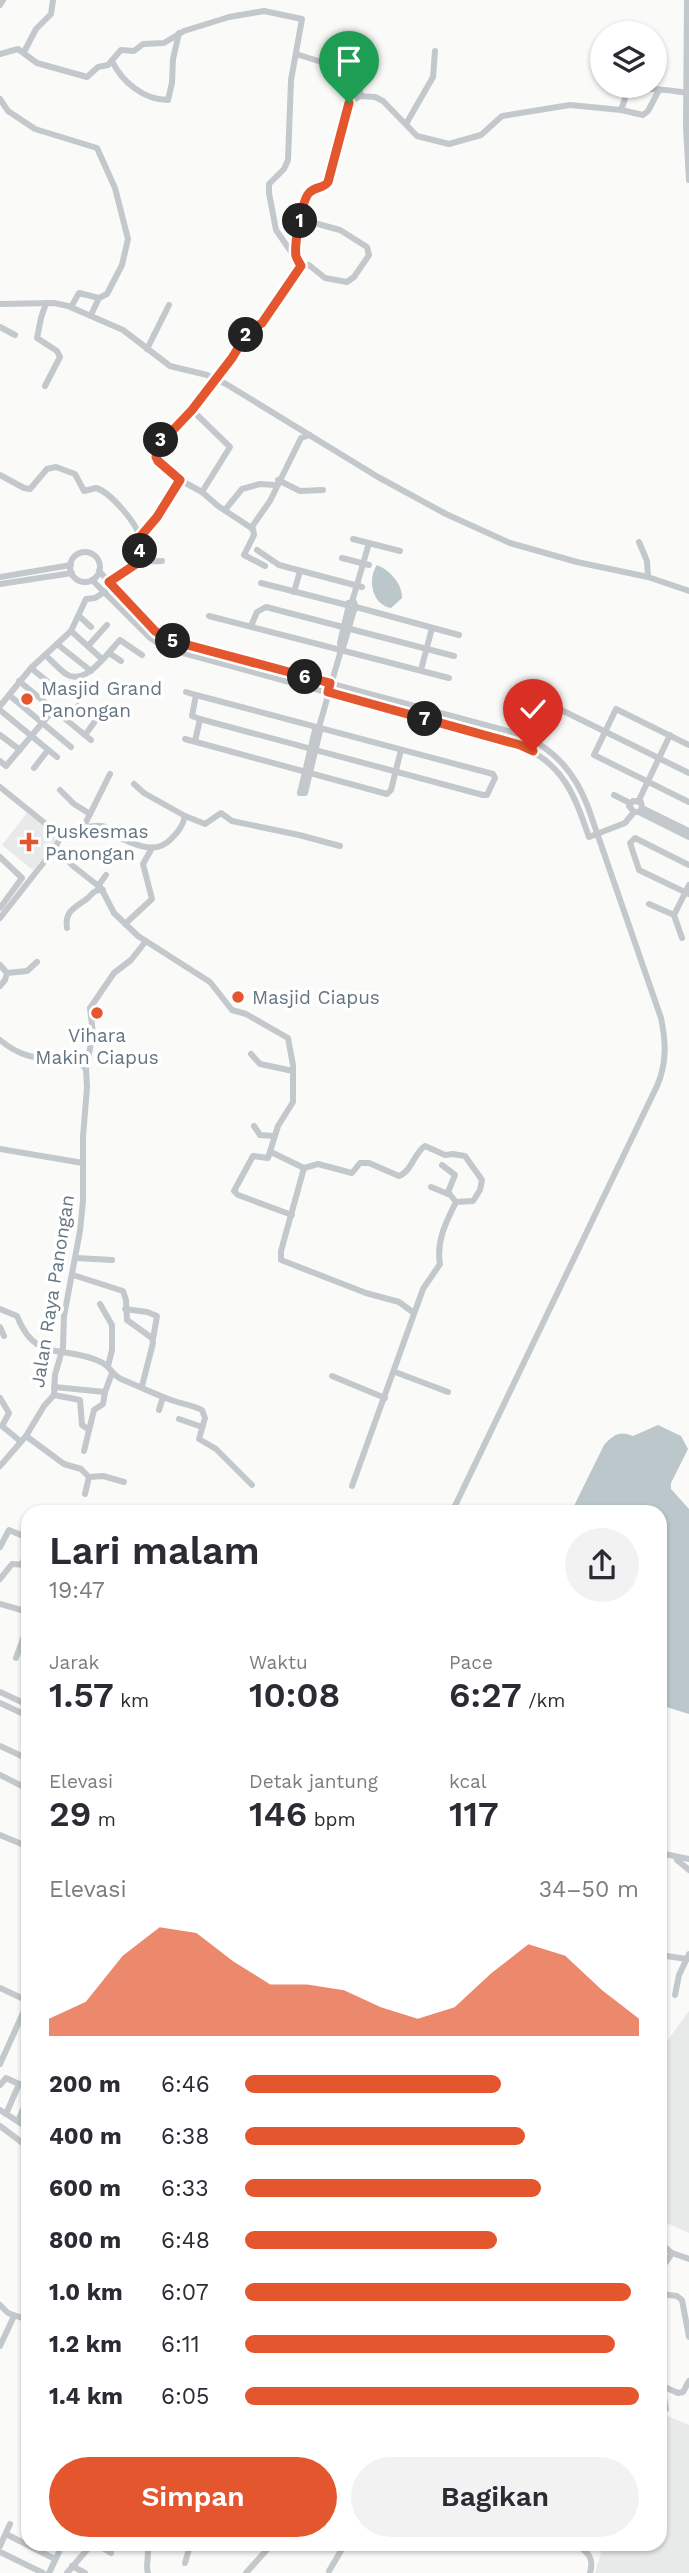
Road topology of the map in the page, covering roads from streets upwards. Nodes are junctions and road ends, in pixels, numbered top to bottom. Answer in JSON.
{"nodes":[{"id":1,"x":3,"y":0,"type":"edge"},
{"id":2,"x":53,"y":0,"type":"edge"},
{"id":3,"x":687,"y":0,"type":"edge"},
{"id":4,"x":0,"y":5,"type":"edge"},
{"id":5,"x":179,"y":33,"type":"junction"},
{"id":6,"x":435,"y":51,"type":"dead end"},
{"id":7,"x":24,"y":52,"type":"junction"},
{"id":8,"x":0,"y":54,"type":"edge"},
{"id":9,"x":296,"y":54,"type":"junction"},
{"id":10,"x":112,"y":61,"type":"junction"},
{"id":11,"x":667,"y":91,"type":"edge"},
{"id":12,"x":688,"y":93,"type":"edge"},
{"id":13,"x":360,"y":96,"type":"junction"},
{"id":14,"x":625,"y":98,"type":"edge"},
{"id":15,"x":655,"y":98,"type":"edge"},
{"id":16,"x":0,"y":99,"type":"edge"},
{"id":17,"x":688,"y":107,"type":"edge"},
{"id":18,"x":621,"y":110,"type":"junction"},
{"id":19,"x":406,"y":124,"type":"junction"},
{"id":20,"x":689,"y":180,"type":"edge"},
{"id":21,"x":318,"y":224,"type":"dead end"},
{"id":22,"x":296,"y":255,"type":"junction"},
{"id":23,"x":301,"y":266,"type":"junction"},
{"id":24,"x":99,"y":298,"type":"junction"},
{"id":25,"x":47,"y":303,"type":"junction"},
{"id":26,"x":0,"y":304,"type":"edge"},
{"id":27,"x":169,"y":305,"type":"dead end"},
{"id":28,"x":71,"y":307,"type":"junction"},
{"id":29,"x":91,"y":315,"type":"junction"},
{"id":30,"x":0,"y":327,"type":"edge"},
{"id":31,"x":15,"y":335,"type":"dead end"},
{"id":32,"x":147,"y":349,"type":"junction"},
{"id":33,"x":215,"y":378,"type":"junction"},
{"id":34,"x":45,"y":386,"type":"dead end"},
{"id":35,"x":192,"y":410,"type":"junction"},
{"id":36,"x":310,"y":435,"type":"junction"},
{"id":37,"x":0,"y":475,"type":"edge"},
{"id":38,"x":180,"y":480,"type":"junction"},
{"id":39,"x":277,"y":483,"type":"junction"},
{"id":40,"x":323,"y":490,"type":"dead end"},
{"id":41,"x":202,"y":492,"type":"junction"},
{"id":42,"x":225,"y":510,"type":"junction"},
{"id":43,"x":251,"y":528,"type":"junction"},
{"id":44,"x":140,"y":537,"type":"junction"},
{"id":45,"x":353,"y":539,"type":"dead end"},
{"id":46,"x":639,"y":542,"type":"dead end"},
{"id":47,"x":369,"y":543,"type":"junction"},
{"id":48,"x":257,"y":550,"type":"dead end"},
{"id":49,"x":400,"y":551,"type":"dead end"},
{"id":50,"x":342,"y":558,"type":"dead end"},
{"id":51,"x":162,"y":561,"type":"dead end"},
{"id":52,"x":139,"y":562,"type":"junction"},
{"id":53,"x":366,"y":565,"type":"junction"},
{"id":54,"x":265,"y":566,"type":"dead end"},
{"id":55,"x":71,"y":569,"type":"junction"},
{"id":56,"x":300,"y":571,"type":"junction"},
{"id":57,"x":99,"y":572,"type":"junction"},
{"id":58,"x":0,"y":577,"type":"edge"},
{"id":59,"x":648,"y":577,"type":"junction"},
{"id":60,"x":92,"y":580,"type":"junction"},
{"id":61,"x":109,"y":582,"type":"junction"},
{"id":62,"x":261,"y":583,"type":"dead end"},
{"id":63,"x":0,"y":584,"type":"edge"},
{"id":64,"x":360,"y":586,"type":"junction"},
{"id":65,"x":106,"y":591,"type":"junction"},
{"id":66,"x":689,"y":591,"type":"edge"},
{"id":67,"x":294,"y":592,"type":"junction"},
{"id":68,"x":352,"y":607,"type":"junction"},
{"id":69,"x":79,"y":616,"type":"junction"},
{"id":70,"x":209,"y":616,"type":"dead end"},
{"id":71,"x":107,"y":625,"type":"dead end"},
{"id":72,"x":251,"y":626,"type":"junction"},
{"id":73,"x":91,"y":627,"type":"dead end"},
{"id":74,"x":346,"y":628,"type":"junction"},
{"id":75,"x":432,"y":628,"type":"junction"},
{"id":76,"x":71,"y":631,"type":"junction"},
{"id":77,"x":459,"y":635,"type":"dead end"},
{"id":78,"x":57,"y":643,"type":"junction"},
{"id":79,"x":88,"y":646,"type":"junction"},
{"id":80,"x":341,"y":650,"type":"junction"},
{"id":81,"x":426,"y":650,"type":"junction"},
{"id":82,"x":109,"y":653,"type":"junction"},
{"id":83,"x":45,"y":655,"type":"junction"},
{"id":84,"x":142,"y":655,"type":"dead end"},
{"id":85,"x":454,"y":656,"type":"dead end"},
{"id":86,"x":102,"y":659,"type":"junction"},
{"id":87,"x":121,"y":662,"type":"dead end"},
{"id":88,"x":31,"y":668,"type":"junction"},
{"id":89,"x":421,"y":670,"type":"junction"},
{"id":90,"x":91,"y":671,"type":"junction"},
{"id":91,"x":449,"y":678,"type":"dead end"},
{"id":92,"x":19,"y":681,"type":"junction"},
{"id":93,"x":330,"y":683,"type":"junction"},
{"id":94,"x":543,"y":685,"type":"dead end"},
{"id":95,"x":53,"y":686,"type":"dead end"},
{"id":96,"x":186,"y":692,"type":"dead end"},
{"id":97,"x":328,"y":692,"type":"junction"},
{"id":98,"x":9,"y":695,"type":"junction"},
{"id":99,"x":196,"y":695,"type":"junction"},
{"id":100,"x":78,"y":706,"type":"dead end"},
{"id":101,"x":0,"y":708,"type":"edge"},
{"id":102,"x":54,"y":709,"type":"junction"},
{"id":103,"x":200,"y":719,"type":"junction"},
{"id":104,"x":43,"y":723,"type":"junction"},
{"id":105,"x":319,"y":727,"type":"junction"},
{"id":106,"x":605,"y":732,"type":"junction"},
{"id":107,"x":0,"y":735,"type":"edge"},
{"id":108,"x":32,"y":736,"type":"junction"},
{"id":109,"x":670,"y":736,"type":"junction"},
{"id":110,"x":185,"y":738,"type":"dead end"},
{"id":111,"x":195,"y":741,"type":"junction"},
{"id":112,"x":689,"y":745,"type":"edge"},
{"id":113,"x":71,"y":747,"type":"dead end"},
{"id":114,"x":20,"y":750,"type":"junction"},
{"id":115,"x":48,"y":750,"type":"junction"},
{"id":116,"x":313,"y":750,"type":"junction"},
{"id":117,"x":401,"y":750,"type":"junction"},
{"id":118,"x":57,"y":757,"type":"dead end"},
{"id":119,"x":659,"y":758,"type":"junction"},
{"id":120,"x":3,"y":764,"type":"edge"},
{"id":121,"x":34,"y":768,"type":"dead end"},
{"id":122,"x":308,"y":772,"type":"junction"},
{"id":123,"x":395,"y":772,"type":"junction"},
{"id":124,"x":689,"y":773,"type":"edge"},
{"id":125,"x":110,"y":774,"type":"dead end"},
{"id":126,"x":648,"y":782,"type":"junction"},
{"id":127,"x":134,"y":784,"type":"dead end"},
{"id":128,"x":0,"y":787,"type":"edge"},
{"id":129,"x":60,"y":790,"type":"dead end"},
{"id":130,"x":297,"y":793,"type":"dead end"},
{"id":131,"x":614,"y":795,"type":"dead end"},
{"id":132,"x":639,"y":800,"type":"junction"},
{"id":133,"x":689,"y":802,"type":"edge"},
{"id":134,"x":630,"y":803,"type":"junction"},
{"id":135,"x":638,"y":811,"type":"junction"},
{"id":136,"x":90,"y":814,"type":"junction"},
{"id":137,"x":185,"y":816,"type":"junction"},
{"id":138,"x":83,"y":828,"type":"junction"},
{"id":139,"x":598,"y":834,"type":"junction"},
{"id":140,"x":689,"y":834,"type":"edge"},
{"id":141,"x":60,"y":838,"type":"junction"},
{"id":142,"x":340,"y":846,"type":"dead end"},
{"id":143,"x":55,"y":848,"type":"junction"},
{"id":144,"x":152,"y":848,"type":"junction"},
{"id":145,"x":0,"y":857,"type":"edge"},
{"id":146,"x":689,"y":865,"type":"edge"},
{"id":147,"x":106,"y":875,"type":"dead end"},
{"id":148,"x":689,"y":885,"type":"edge"},
{"id":149,"x":100,"y":888,"type":"junction"},
{"id":150,"x":687,"y":893,"type":"edge"},
{"id":151,"x":0,"y":894,"type":"edge"},
{"id":152,"x":7,"y":899,"type":"junction"},
{"id":153,"x":649,"y":904,"type":"dead end"},
{"id":154,"x":0,"y":908,"type":"edge"},
{"id":155,"x":674,"y":915,"type":"junction"},
{"id":156,"x":0,"y":918,"type":"edge"},
{"id":157,"x":125,"y":924,"type":"junction"},
{"id":158,"x":67,"y":928,"type":"dead end"},
{"id":159,"x":682,"y":938,"type":"dead end"},
{"id":160,"x":146,"y":942,"type":"junction"},
{"id":161,"x":37,"y":962,"type":"dead end"},
{"id":162,"x":0,"y":965,"type":"edge"},
{"id":163,"x":7,"y":973,"type":"junction"},
{"id":164,"x":0,"y":986,"type":"edge"},
{"id":165,"x":276,"y":1032,"type":"junction"},
{"id":166,"x":0,"y":1040,"type":"edge"},
{"id":167,"x":273,"y":1040,"type":"dead end"},
{"id":168,"x":251,"y":1054,"type":"dead end"},
{"id":169,"x":86,"y":1069,"type":"junction"},
{"id":170,"x":293,"y":1071,"type":"junction"},
{"id":171,"x":254,"y":1126,"type":"dead end"},
{"id":172,"x":274,"y":1136,"type":"junction"},
{"id":173,"x":0,"y":1149,"type":"edge"},
{"id":174,"x":271,"y":1152,"type":"junction"},
{"id":175,"x":83,"y":1163,"type":"junction"},
{"id":176,"x":442,"y":1165,"type":"dead end"},
{"id":177,"x":304,"y":1168,"type":"junction"},
{"id":178,"x":430,"y":1187,"type":"dead end"},
{"id":179,"x":448,"y":1194,"type":"junction"},
{"id":180,"x":456,"y":1202,"type":"junction"},
{"id":181,"x":292,"y":1215,"type":"junction"},
{"id":182,"x":77,"y":1258,"type":"junction"},
{"id":183,"x":112,"y":1260,"type":"dead end"},
{"id":184,"x":73,"y":1275,"type":"junction"},
{"id":185,"x":100,"y":1304,"type":"dead end"},
{"id":186,"x":0,"y":1309,"type":"edge"},
{"id":187,"x":125,"y":1309,"type":"junction"},
{"id":188,"x":414,"y":1313,"type":"junction"},
{"id":189,"x":0,"y":1326,"type":"edge"},
{"id":190,"x":4,"y":1336,"type":"dead end"},
{"id":191,"x":153,"y":1339,"type":"junction"},
{"id":192,"x":60,"y":1352,"type":"junction"},
{"id":193,"x":108,"y":1366,"type":"junction"},
{"id":194,"x":395,"y":1372,"type":"junction"},
{"id":195,"x":113,"y":1373,"type":"junction"},
{"id":196,"x":332,"y":1376,"type":"dead end"},
{"id":197,"x":142,"y":1387,"type":"junction"},
{"id":198,"x":54,"y":1391,"type":"junction"},
{"id":199,"x":105,"y":1392,"type":"junction"},
{"id":200,"x":448,"y":1392,"type":"dead end"},
{"id":201,"x":163,"y":1397,"type":"junction"},
{"id":202,"x":0,"y":1398,"type":"edge"},
{"id":203,"x":385,"y":1398,"type":"junction"},
{"id":204,"x":159,"y":1410,"type":"dead end"},
{"id":205,"x":179,"y":1419,"type":"dead end"},
{"id":206,"x":202,"y":1427,"type":"junction"},
{"id":207,"x":88,"y":1429,"type":"junction"},
{"id":208,"x":23,"y":1438,"type":"junction"},
{"id":209,"x":84,"y":1451,"type":"dead end"},
{"id":210,"x":0,"y":1466,"type":"edge"},
{"id":211,"x":89,"y":1477,"type":"junction"},
{"id":212,"x":124,"y":1482,"type":"dead end"},
{"id":213,"x":253,"y":1485,"type":"dead end"},
{"id":214,"x":352,"y":1486,"type":"dead end"},
{"id":215,"x":85,"y":1494,"type":"dead end"},
{"id":216,"x":455,"y":1505,"type":"edge"},
{"id":217,"x":21,"y":1535,"type":"edge"},
{"id":218,"x":0,"y":1547,"type":"edge"},
{"id":219,"x":21,"y":1565,"type":"edge"},
{"id":220,"x":0,"y":1579,"type":"edge"},
{"id":221,"x":0,"y":1604,"type":"edge"},
{"id":222,"x":21,"y":1610,"type":"edge"},
{"id":223,"x":21,"y":1644,"type":"edge"},
{"id":224,"x":16,"y":1658,"type":"dead end"},
{"id":225,"x":0,"y":1692,"type":"edge"},
{"id":226,"x":21,"y":1702,"type":"edge"},
{"id":227,"x":0,"y":1703,"type":"edge"},
{"id":228,"x":21,"y":1713,"type":"edge"},
{"id":229,"x":0,"y":1746,"type":"edge"},
{"id":230,"x":21,"y":1756,"type":"edge"},
{"id":231,"x":0,"y":1775,"type":"edge"},
{"id":232,"x":21,"y":1786,"type":"edge"},
{"id":233,"x":0,"y":1835,"type":"edge"},
{"id":234,"x":21,"y":1844,"type":"edge"},
{"id":235,"x":667,"y":1855,"type":"edge"},
{"id":236,"x":674,"y":1857,"type":"junction"},
{"id":237,"x":689,"y":1859,"type":"edge"},
{"id":238,"x":689,"y":1870,"type":"edge"},
{"id":239,"x":667,"y":1955,"type":"edge"},
{"id":240,"x":688,"y":1956,"type":"edge"},
{"id":241,"x":0,"y":1988,"type":"edge"},
{"id":242,"x":676,"y":1995,"type":"dead end"},
{"id":243,"x":21,"y":1998,"type":"edge"},
{"id":244,"x":21,"y":2026,"type":"edge"},
{"id":245,"x":0,"y":2064,"type":"edge"},
{"id":246,"x":19,"y":2084,"type":"joint"},
{"id":247,"x":0,"y":2085,"type":"edge"},
{"id":248,"x":3,"y":2112,"type":"edge"},
{"id":249,"x":21,"y":2114,"type":"edge"},
{"id":250,"x":18,"y":2121,"type":"junction"},
{"id":251,"x":21,"y":2123,"type":"edge"},
{"id":252,"x":0,"y":2126,"type":"edge"},
{"id":253,"x":21,"y":2142,"type":"edge"},
{"id":254,"x":667,"y":2249,"type":"edge"},
{"id":255,"x":672,"y":2253,"type":"junction"},
{"id":256,"x":689,"y":2259,"type":"edge"},
{"id":257,"x":667,"y":2260,"type":"edge"},
{"id":258,"x":667,"y":2295,"type":"edge"},
{"id":259,"x":0,"y":2305,"type":"edge"},
{"id":260,"x":14,"y":2316,"type":"junction"},
{"id":261,"x":21,"y":2318,"type":"edge"},
{"id":262,"x":689,"y":2337,"type":"edge"},
{"id":263,"x":0,"y":2346,"type":"edge"},
{"id":264,"x":689,"y":2381,"type":"edge"},
{"id":265,"x":667,"y":2388,"type":"edge"},
{"id":266,"x":10,"y":2524,"type":"dead end"},
{"id":267,"x":6,"y":2534,"type":"junction"},
{"id":268,"x":21,"y":2540,"type":"edge"},
{"id":269,"x":0,"y":2546,"type":"edge"},
{"id":270,"x":47,"y":2551,"type":"edge"},
{"id":271,"x":87,"y":2551,"type":"edge"},
{"id":272,"x":107,"y":2551,"type":"edge"},
{"id":273,"x":149,"y":2551,"type":"edge"},
{"id":274,"x":189,"y":2551,"type":"edge"},
{"id":275,"x":266,"y":2551,"type":"edge"},
{"id":276,"x":341,"y":2551,"type":"edge"},
{"id":277,"x":585,"y":2551,"type":"edge"},
{"id":278,"x":0,"y":2552,"type":"edge"},
{"id":279,"x":111,"y":2553,"type":"dead end"},
{"id":280,"x":185,"y":2563,"type":"dead end"},
{"id":281,"x":69,"y":2570,"type":"edge"},
{"id":282,"x":329,"y":2571,"type":"dead end"},
{"id":283,"x":43,"y":2573,"type":"edge"},
{"id":284,"x":49,"y":2573,"type":"edge"},
{"id":285,"x":85,"y":2573,"type":"edge"},
{"id":286,"x":148,"y":2573,"type":"edge"},
{"id":287,"x":246,"y":2573,"type":"edge"},
{"id":288,"x":590,"y":2573,"type":"edge"}],
"edges":[{"from":1,"to":4,"type":"street"},
{"from":2,"to":7,"type":"street"},
{"from":3,"to":12,"type":"street"},
{"from":5,"to":9,"type":"street"},
{"from":5,"to":10,"type":"street"},
{"from":5,"to":10,"type":"street"},
{"from":6,"to":19,"type":"street"},
{"from":7,"to":8,"type":"street"},
{"from":7,"to":10,"type":"street"},
{"from":9,"to":13,"type":"street"},
{"from":9,"to":22,"type":"street"},
{"from":11,"to":12,"type":"street"},
{"from":12,"to":17,"type":"street"},
{"from":13,"to":19,"type":"street"},
{"from":13,"to":22,"type":"street"},
{"from":14,"to":18,"type":"street"},
{"from":15,"to":18,"type":"street"},
{"from":16,"to":24,"type":"street"},
{"from":17,"to":20,"type":"street"},
{"from":18,"to":19,"type":"street"},
{"from":21,"to":23,"type":"street"},
{"from":22,"to":23,"type":"street"},
{"from":23,"to":33,"type":"street"},
{"from":24,"to":28,"type":"street"},
{"from":24,"to":29,"type":"street"},
{"from":25,"to":26,"type":"street"},
{"from":25,"to":28,"type":"street"},
{"from":25,"to":34,"type":"street"},
{"from":27,"to":32,"type":"street"},
{"from":28,"to":29,"type":"street"},
{"from":29,"to":32,"type":"street"},
{"from":30,"to":31,"type":"street"},
{"from":32,"to":33,"type":"street"},
{"from":33,"to":35,"type":"street"},
{"from":33,"to":36,"type":"street"},
{"from":35,"to":38,"type":"street"},
{"from":35,"to":41,"type":"street"},
{"from":36,"to":39,"type":"street"},
{"from":36,"to":59,"type":"street"},
{"from":37,"to":44,"type":"street"},
{"from":38,"to":41,"type":"street"},
{"from":38,"to":44,"type":"street"},
{"from":39,"to":40,"type":"street"},
{"from":39,"to":42,"type":"street"},
{"from":39,"to":43,"type":"street"},
{"from":41,"to":42,"type":"street"},
{"from":42,"to":43,"type":"street"},
{"from":43,"to":54,"type":"street"},
{"from":44,"to":52,"type":"street"},
{"from":45,"to":47,"type":"street"},
{"from":46,"to":59,"type":"street"},
{"from":47,"to":49,"type":"street"},
{"from":47,"to":53,"type":"street"},
{"from":48,"to":56,"type":"street"},
{"from":50,"to":53,"type":"street"},
{"from":51,"to":52,"type":"street"},
{"from":52,"to":61,"type":"street"},
{"from":53,"to":64,"type":"street"},
{"from":55,"to":57,"type":"street"},
{"from":55,"to":58,"type":"street"},
{"from":55,"to":60,"type":"street"},
{"from":55,"to":63,"type":"street"},
{"from":56,"to":64,"type":"street"},
{"from":56,"to":67,"type":"street"},
{"from":57,"to":60,"type":"street"},
{"from":57,"to":61,"type":"street"},
{"from":59,"to":66,"type":"street"},
{"from":60,"to":65,"type":"street"},
{"from":61,"to":93,"type":"street"},
{"from":62,"to":67,"type":"street"},
{"from":64,"to":68,"type":"street"},
{"from":65,"to":69,"type":"street"},
{"from":65,"to":97,"type":"street"},
{"from":67,"to":68,"type":"street"},
{"from":68,"to":74,"type":"street"},
{"from":68,"to":75,"type":"street"},
{"from":69,"to":73,"type":"street"},
{"from":69,"to":76,"type":"street"},
{"from":70,"to":72,"type":"street"},
{"from":71,"to":79,"type":"street"},
{"from":72,"to":74,"type":"street"},
{"from":72,"to":80,"type":"street"},
{"from":74,"to":80,"type":"street"},
{"from":74,"to":81,"type":"street"},
{"from":75,"to":77,"type":"street"},
{"from":75,"to":81,"type":"street"},
{"from":76,"to":78,"type":"street"},
{"from":76,"to":79,"type":"street"},
{"from":78,"to":83,"type":"street"},
{"from":78,"to":90,"type":"street"},
{"from":79,"to":86,"type":"street"},
{"from":80,"to":89,"type":"street"},
{"from":80,"to":93,"type":"street"},
{"from":81,"to":85,"type":"street"},
{"from":81,"to":89,"type":"street"},
{"from":82,"to":84,"type":"street"},
{"from":82,"to":86,"type":"street"},
{"from":82,"to":87,"type":"street"},
{"from":83,"to":88,"type":"street"},
{"from":83,"to":90,"type":"street"},
{"from":86,"to":90,"type":"street"},
{"from":88,"to":92,"type":"street"},
{"from":88,"to":95,"type":"street"},
{"from":89,"to":91,"type":"street"},
{"from":92,"to":98,"type":"street"},
{"from":92,"to":102,"type":"street"},
{"from":93,"to":97,"type":"street"},
{"from":93,"to":139,"type":"street"},
{"from":94,"to":106,"type":"street"},
{"from":96,"to":99,"type":"street"},
{"from":97,"to":105,"type":"street"},
{"from":97,"to":139,"type":"street"},
{"from":98,"to":101,"type":"street"},
{"from":98,"to":104,"type":"street"},
{"from":99,"to":103,"type":"street"},
{"from":99,"to":105,"type":"street"},
{"from":100,"to":102,"type":"street"},
{"from":101,"to":108,"type":"street"},
{"from":102,"to":104,"type":"street"},
{"from":103,"to":111,"type":"street"},
{"from":103,"to":116,"type":"street"},
{"from":104,"to":108,"type":"street"},
{"from":104,"to":113,"type":"street"},
{"from":105,"to":116,"type":"street"},
{"from":105,"to":117,"type":"street"},
{"from":106,"to":109,"type":"street"},
{"from":106,"to":119,"type":"street"},
{"from":106,"to":126,"type":"street"},
{"from":107,"to":114,"type":"street"},
{"from":108,"to":114,"type":"street"},
{"from":108,"to":115,"type":"street"},
{"from":109,"to":112,"type":"street"},
{"from":109,"to":119,"type":"street"},
{"from":110,"to":111,"type":"street"},
{"from":111,"to":122,"type":"street"},
{"from":114,"to":120,"type":"street"},
{"from":115,"to":118,"type":"street"},
{"from":115,"to":121,"type":"street"},
{"from":116,"to":122,"type":"street"},
{"from":116,"to":123,"type":"street"},
{"from":117,"to":123,"type":"street"},
{"from":117,"to":123,"type":"street"},
{"from":119,"to":124,"type":"street"},
{"from":119,"to":126,"type":"street"},
{"from":122,"to":123,"type":"street"},
{"from":122,"to":130,"type":"street"},
{"from":125,"to":136,"type":"street"},
{"from":126,"to":132,"type":"street"},
{"from":126,"to":133,"type":"street"},
{"from":127,"to":137,"type":"street"},
{"from":128,"to":141,"type":"street"},
{"from":129,"to":136,"type":"street"},
{"from":131,"to":134,"type":"street"},
{"from":132,"to":134,"type":"street"},
{"from":132,"to":135,"type":"street"},
{"from":134,"to":135,"type":"street"},
{"from":135,"to":139,"type":"street"},
{"from":135,"to":140,"type":"street"},
{"from":136,"to":138,"type":"street"},
{"from":137,"to":142,"type":"street"},
{"from":137,"to":144,"type":"street"},
{"from":138,"to":141,"type":"street"},
{"from":138,"to":144,"type":"street"},
{"from":139,"to":216,"type":"street"},
{"from":141,"to":143,"type":"street"},
{"from":143,"to":149,"type":"street"},
{"from":143,"to":156,"type":"street"},
{"from":144,"to":157,"type":"street"},
{"from":145,"to":152,"type":"street"},
{"from":146,"to":150,"type":"street"},
{"from":147,"to":149,"type":"street"},
{"from":148,"to":150,"type":"street"},
{"from":149,"to":157,"type":"street"},
{"from":149,"to":158,"type":"street"},
{"from":150,"to":155,"type":"street"},
{"from":151,"to":152,"type":"street"},
{"from":152,"to":154,"type":"street"},
{"from":153,"to":155,"type":"street"},
{"from":155,"to":159,"type":"street"},
{"from":157,"to":160,"type":"street"},
{"from":160,"to":165,"type":"street"},
{"from":160,"to":169,"type":"street","name":"Jalan Raya Panongan"},
{"from":161,"to":163,"type":"street"},
{"from":162,"to":163,"type":"street"},
{"from":163,"to":164,"type":"street"},
{"from":165,"to":167,"type":"street"},
{"from":165,"to":170,"type":"street"},
{"from":166,"to":169,"type":"street"},
{"from":168,"to":170,"type":"street"},
{"from":169,"to":175,"type":"street","name":"Jalan Raya Panongan"},
{"from":170,"to":172,"type":"street"},
{"from":171,"to":172,"type":"street"},
{"from":172,"to":174,"type":"street"},
{"from":173,"to":175,"type":"street"},
{"from":174,"to":177,"type":"street"},
{"from":174,"to":181,"type":"street"},
{"from":175,"to":182,"type":"street","name":"Jalan Raya Panongan"},
{"from":176,"to":179,"type":"street"},
{"from":177,"to":180,"type":"street"},
{"from":177,"to":181,"type":"street"},
{"from":178,"to":179,"type":"street"},
{"from":179,"to":180,"type":"street"},
{"from":180,"to":188,"type":"street"},
{"from":181,"to":188,"type":"street"},
{"from":182,"to":183,"type":"street"},
{"from":182,"to":184,"type":"street","name":"Jalan Raya Panongan"},
{"from":184,"to":187,"type":"street"},
{"from":184,"to":192,"type":"street","name":"Jalan Raya Panongan"},
{"from":185,"to":193,"type":"street"},
{"from":186,"to":192,"type":"street"},
{"from":187,"to":191,"type":"street"},
{"from":187,"to":191,"type":"street"},
{"from":188,"to":194,"type":"street"},
{"from":189,"to":190,"type":"street"},
{"from":191,"to":197,"type":"street"},
{"from":192,"to":193,"type":"street"},
{"from":192,"to":198,"type":"street","name":"Jalan Raya Panongan"},
{"from":193,"to":195,"type":"street"},
{"from":194,"to":200,"type":"street"},
{"from":194,"to":203,"type":"street"},
{"from":195,"to":197,"type":"street"},
{"from":195,"to":199,"type":"street"},
{"from":196,"to":203,"type":"street"},
{"from":197,"to":201,"type":"street"},
{"from":198,"to":199,"type":"street"},
{"from":198,"to":207,"type":"street"},
{"from":198,"to":208,"type":"street","name":"Jalan Raya Panongan"},
{"from":199,"to":207,"type":"street"},
{"from":201,"to":204,"type":"street"},
{"from":201,"to":206,"type":"street"},
{"from":202,"to":208,"type":"street"},
{"from":203,"to":214,"type":"street"},
{"from":205,"to":206,"type":"street"},
{"from":206,"to":213,"type":"street"},
{"from":207,"to":209,"type":"street"},
{"from":208,"to":210,"type":"street","name":"Jalan Raya Panongan"},
{"from":208,"to":211,"type":"street"},
{"from":211,"to":212,"type":"street"},
{"from":211,"to":215,"type":"street"},
{"from":217,"to":218,"type":"street"},
{"from":219,"to":220,"type":"street"},
{"from":221,"to":222,"type":"street"},
{"from":223,"to":224,"type":"street"},
{"from":225,"to":226,"type":"street"},
{"from":227,"to":228,"type":"street"},
{"from":229,"to":230,"type":"street"},
{"from":231,"to":232,"type":"street"},
{"from":233,"to":234,"type":"street"},
{"from":235,"to":236,"type":"street"},
{"from":236,"to":237,"type":"street"},
{"from":236,"to":238,"type":"street"},
{"from":239,"to":240,"type":"street"},
{"from":240,"to":242,"type":"street"},
{"from":241,"to":243,"type":"street"},
{"from":244,"to":245,"type":"street"},
{"from":246,"to":247,"type":"street"},
{"from":246,"to":248,"type":"street"},
{"from":248,"to":250,"type":"street"},
{"from":249,"to":250,"type":"street"},
{"from":250,"to":251,"type":"street"},
{"from":252,"to":253,"type":"street"},
{"from":254,"to":255,"type":"street"},
{"from":255,"to":256,"type":"street"},
{"from":255,"to":257,"type":"street"},
{"from":258,"to":262,"type":"street"},
{"from":259,"to":260,"type":"street"},
{"from":260,"to":261,"type":"street"},
{"from":260,"to":263,"type":"street"},
{"from":264,"to":265,"type":"street"},
{"from":266,"to":267,"type":"street"},
{"from":267,"to":268,"type":"street"},
{"from":267,"to":269,"type":"street"},
{"from":270,"to":284,"type":"street"},
{"from":271,"to":281,"type":"street"},
{"from":272,"to":279,"type":"street"},
{"from":273,"to":286,"type":"street"},
{"from":274,"to":280,"type":"street"},
{"from":275,"to":287,"type":"street"},
{"from":276,"to":282,"type":"street"},
{"from":277,"to":288,"type":"street"},
{"from":278,"to":283,"type":"street"},
{"from":281,"to":285,"type":"street"}]}
